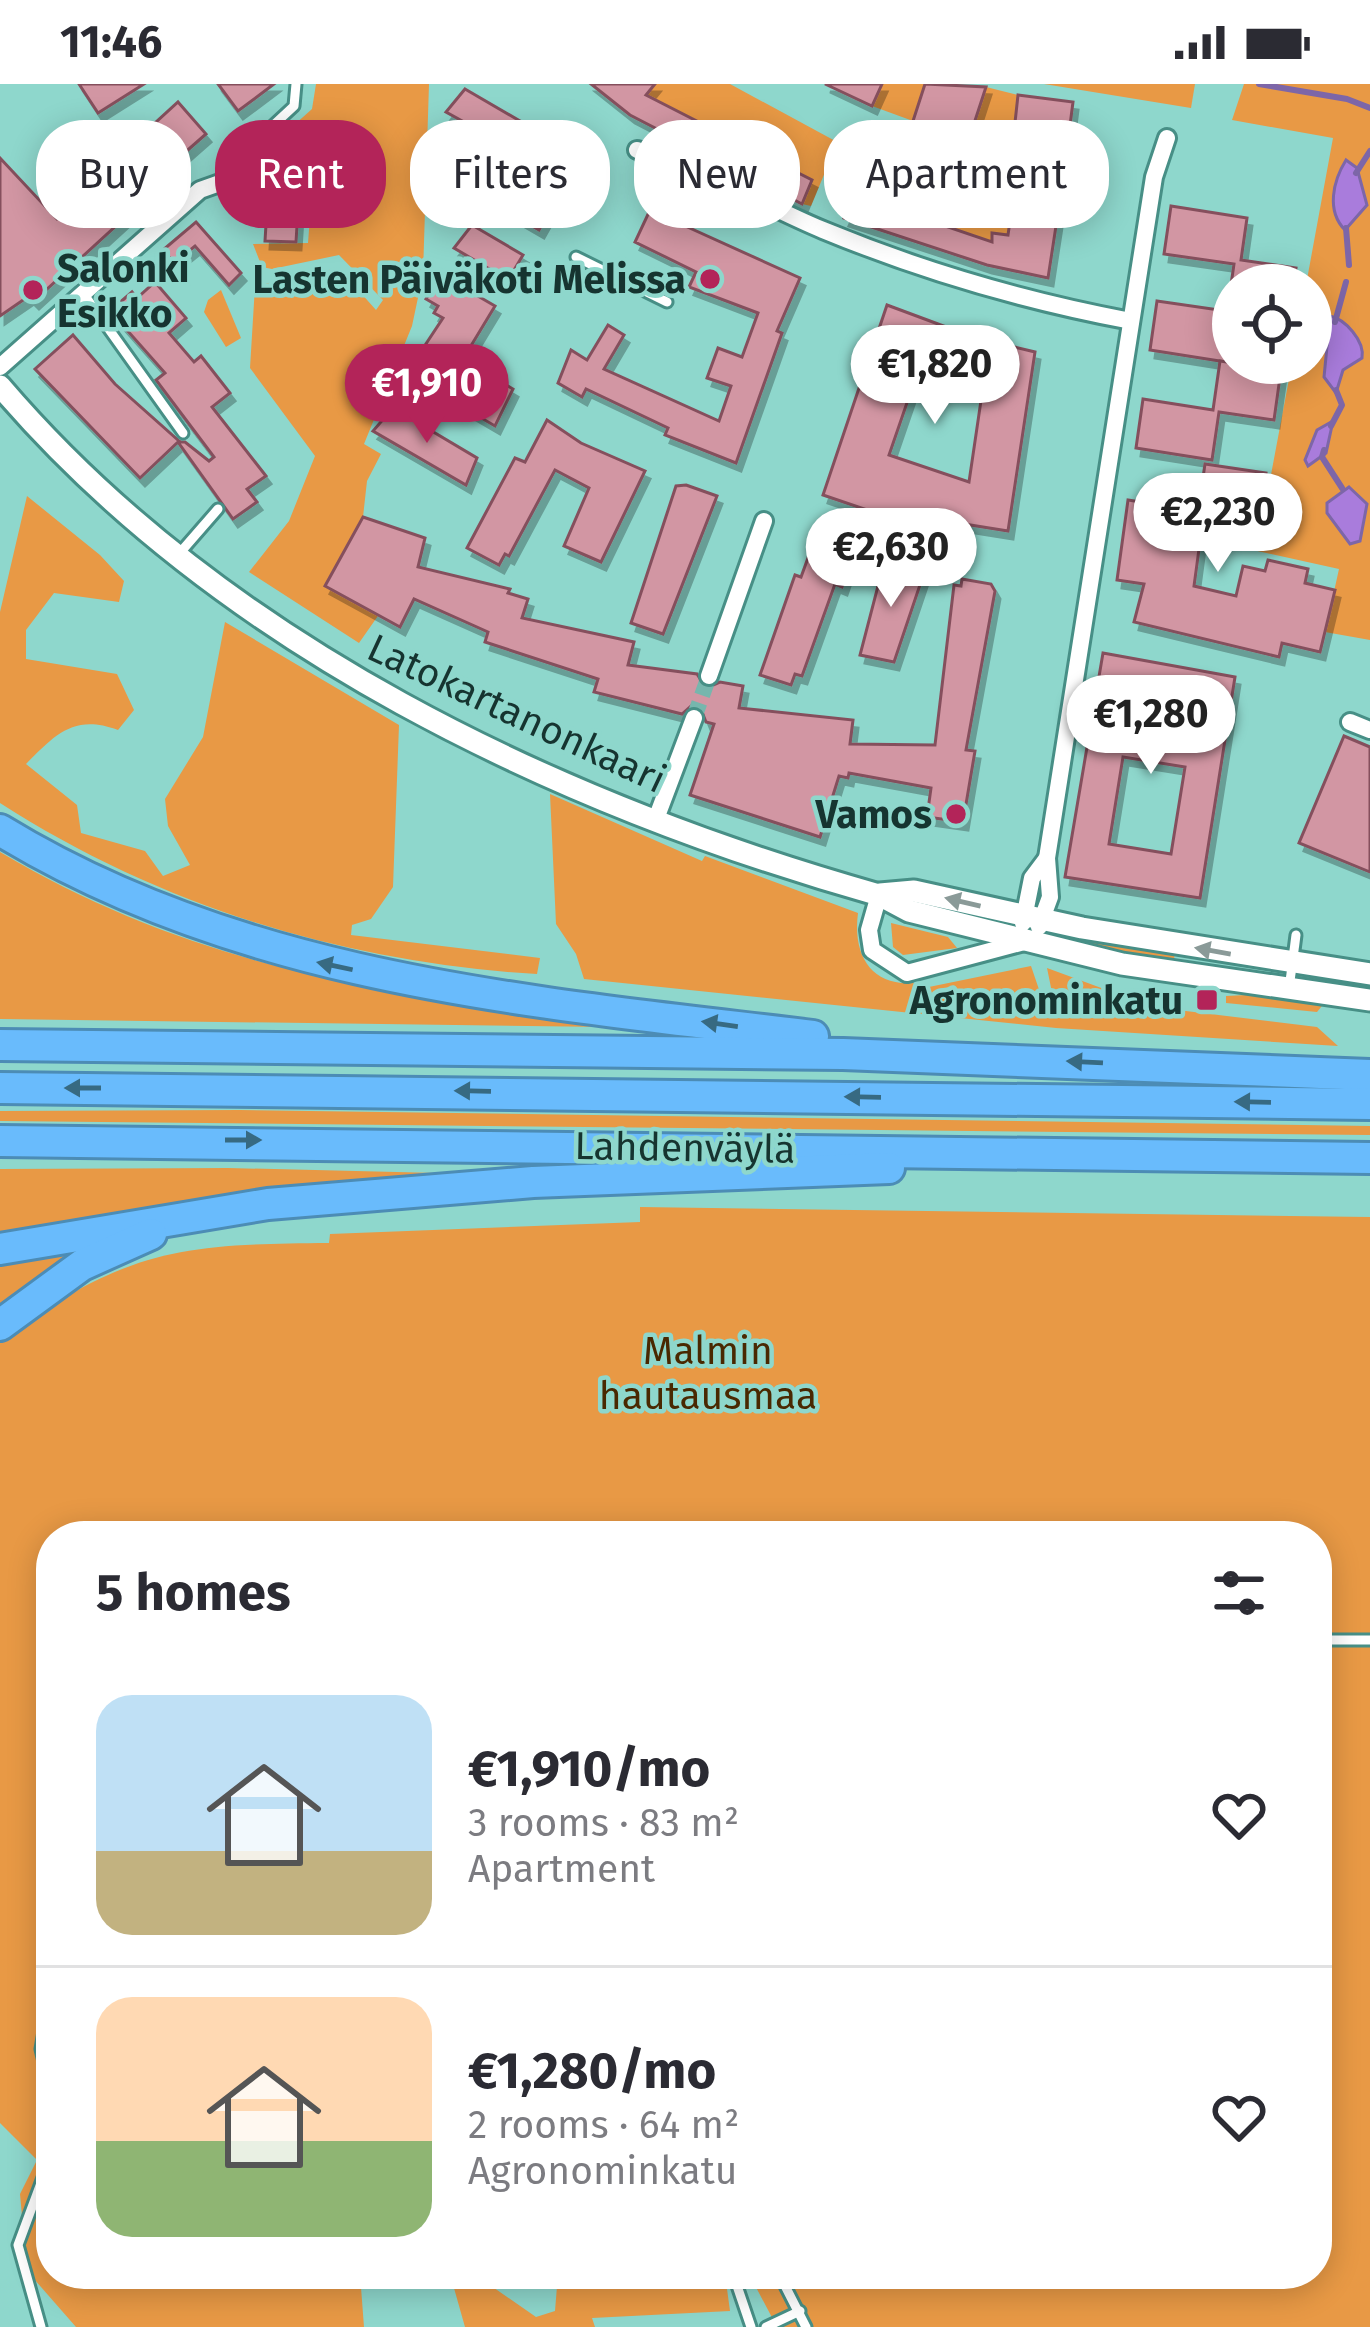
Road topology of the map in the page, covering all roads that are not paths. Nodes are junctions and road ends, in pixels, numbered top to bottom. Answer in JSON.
{"nodes":[{"id":1,"x":296,"y":84,"type":"edge"},
{"id":2,"x":279,"y":120,"type":"edge"},
{"id":3,"x":1168,"y":138,"type":"dead end"},
{"id":4,"x":215,"y":185,"type":"edge"},
{"id":5,"x":800,"y":216,"type":"edge"},
{"id":6,"x":577,"y":257,"type":"dead end"},
{"id":7,"x":83,"y":293,"type":"junction"},
{"id":8,"x":668,"y":302,"type":"dead end"},
{"id":9,"x":1131,"y":321,"type":"junction"},
{"id":10,"x":0,"y":367,"type":"edge"},
{"id":11,"x":0,"y":386,"type":"edge"},
{"id":12,"x":183,"y":433,"type":"dead end"},
{"id":13,"x":218,"y":509,"type":"dead end"},
{"id":14,"x":764,"y":521,"type":"dead end"},
{"id":15,"x":178,"y":555,"type":"junction"},
{"id":16,"x":709,"y":676,"type":"tunnel mouth"},
{"id":17,"x":694,"y":718,"type":"tunnel mouth"},
{"id":18,"x":1350,"y":722,"type":"dead end"},
{"id":19,"x":1370,"y":730,"type":"edge"},
{"id":20,"x":656,"y":819,"type":"junction"},
{"id":21,"x":0,"y":830,"type":"edge"},
{"id":22,"x":1047,"y":859,"type":"junction"},
{"id":23,"x":879,"y":895,"type":"junction"},
{"id":24,"x":1022,"y":915,"type":"junction"},
{"id":25,"x":1045,"y":920,"type":"junction"},
{"id":26,"x":1296,"y":935,"type":"dead end"},
{"id":27,"x":1027,"y":942,"type":"junction"},
{"id":28,"x":1291,"y":964,"type":"junction"},
{"id":29,"x":1370,"y":974,"type":"edge"},
{"id":30,"x":1289,"y":988,"type":"junction"},
{"id":31,"x":1370,"y":1000,"type":"edge"},
{"id":32,"x":0,"y":1045,"type":"edge"},
{"id":33,"x":961,"y":1057,"type":"junction"},
{"id":34,"x":1370,"y":1076,"type":"edge"},
{"id":35,"x":0,"y":1088,"type":"edge"},
{"id":36,"x":1370,"y":1104,"type":"edge"},
{"id":37,"x":0,"y":1141,"type":"edge"},
{"id":38,"x":1101,"y":1154,"type":"junction"},
{"id":39,"x":1370,"y":1158,"type":"edge"},
{"id":40,"x":268,"y":1204,"type":"junction"},
{"id":41,"x":0,"y":1249,"type":"edge"},
{"id":42,"x":0,"y":1325,"type":"edge"},
{"id":43,"x":1332,"y":1640,"type":"edge"},
{"id":44,"x":1370,"y":1640,"type":"edge"},
{"id":45,"x":36,"y":2196,"type":"edge"},
{"id":46,"x":738,"y":2289,"type":"edge"},
{"id":47,"x":787,"y":2289,"type":"edge"},
{"id":48,"x":800,"y":2312,"type":"junction"},
{"id":49,"x":41,"y":2327,"type":"edge"},
{"id":50,"x":751,"y":2327,"type":"edge"},
{"id":51,"x":766,"y":2327,"type":"edge"},
{"id":52,"x":806,"y":2327,"type":"edge"}],
"edges":[{"from":1,"to":2,"type":"lane"},
{"from":3,"to":9,"type":"street"},
{"from":4,"to":7,"type":"street"},
{"from":5,"to":9,"type":"street"},
{"from":6,"to":8,"type":"lane"},
{"from":7,"to":10,"type":"street"},
{"from":7,"to":12,"type":"lane"},
{"from":9,"to":22,"type":"street"},
{"from":11,"to":15,"type":"street","name":"Latokartanonkaari"},
{"from":13,"to":15,"type":"lane"},
{"from":14,"to":16,"type":"street"},
{"from":15,"to":20,"type":"street","name":"Latokartanonkaari"},
{"from":17,"to":20,"type":"street"},
{"from":18,"to":19,"type":"street"},
{"from":20,"to":23,"type":"street","name":"Latokartanonkaari"},
{"from":33,"to":21,"type":"highway","one_way":true},
{"from":22,"to":24,"type":"street"},
{"from":22,"to":25,"type":"street"},
{"from":24,"to":23,"type":"street","name":"Latokartanonkaari","one_way":true},
{"from":23,"to":27,"type":"street","name":"Latokartanonkaari"},
{"from":23,"to":27,"type":"street"},
{"from":24,"to":25,"type":"street","name":"Latokartanonkaari"},
{"from":24,"to":27,"type":"street"},
{"from":25,"to":27,"type":"street"},
{"from":28,"to":25,"type":"street","name":"Latokartanonkaari","one_way":true},
{"from":26,"to":28,"type":"lane"},
{"from":27,"to":30,"type":"street","name":"Latokartanonkaari"},
{"from":28,"to":29,"type":"street","name":"Latokartanonkaari"},
{"from":28,"to":30,"type":"lane"},
{"from":30,"to":31,"type":"street","name":"Latokartanonkaari"},
{"from":32,"to":33,"type":"highway"},
{"from":34,"to":33,"type":"highway","one_way":true},
{"from":36,"to":35,"type":"highway","name":"Lahdenväylä","one_way":true},
{"from":37,"to":38,"type":"highway","name":"Lahdenväylä","one_way":true},
{"from":38,"to":39,"type":"highway","name":"Lahdenväylä"},
{"from":38,"to":40,"type":"highway"},
{"from":40,"to":41,"type":"highway"},
{"from":40,"to":42,"type":"highway"},
{"from":43,"to":44,"type":"lane"},
{"from":45,"to":49,"type":"lane"},
{"from":46,"to":50,"type":"lane"},
{"from":47,"to":48,"type":"lane"},
{"from":48,"to":51,"type":"lane"},
{"from":48,"to":52,"type":"lane"}]}
